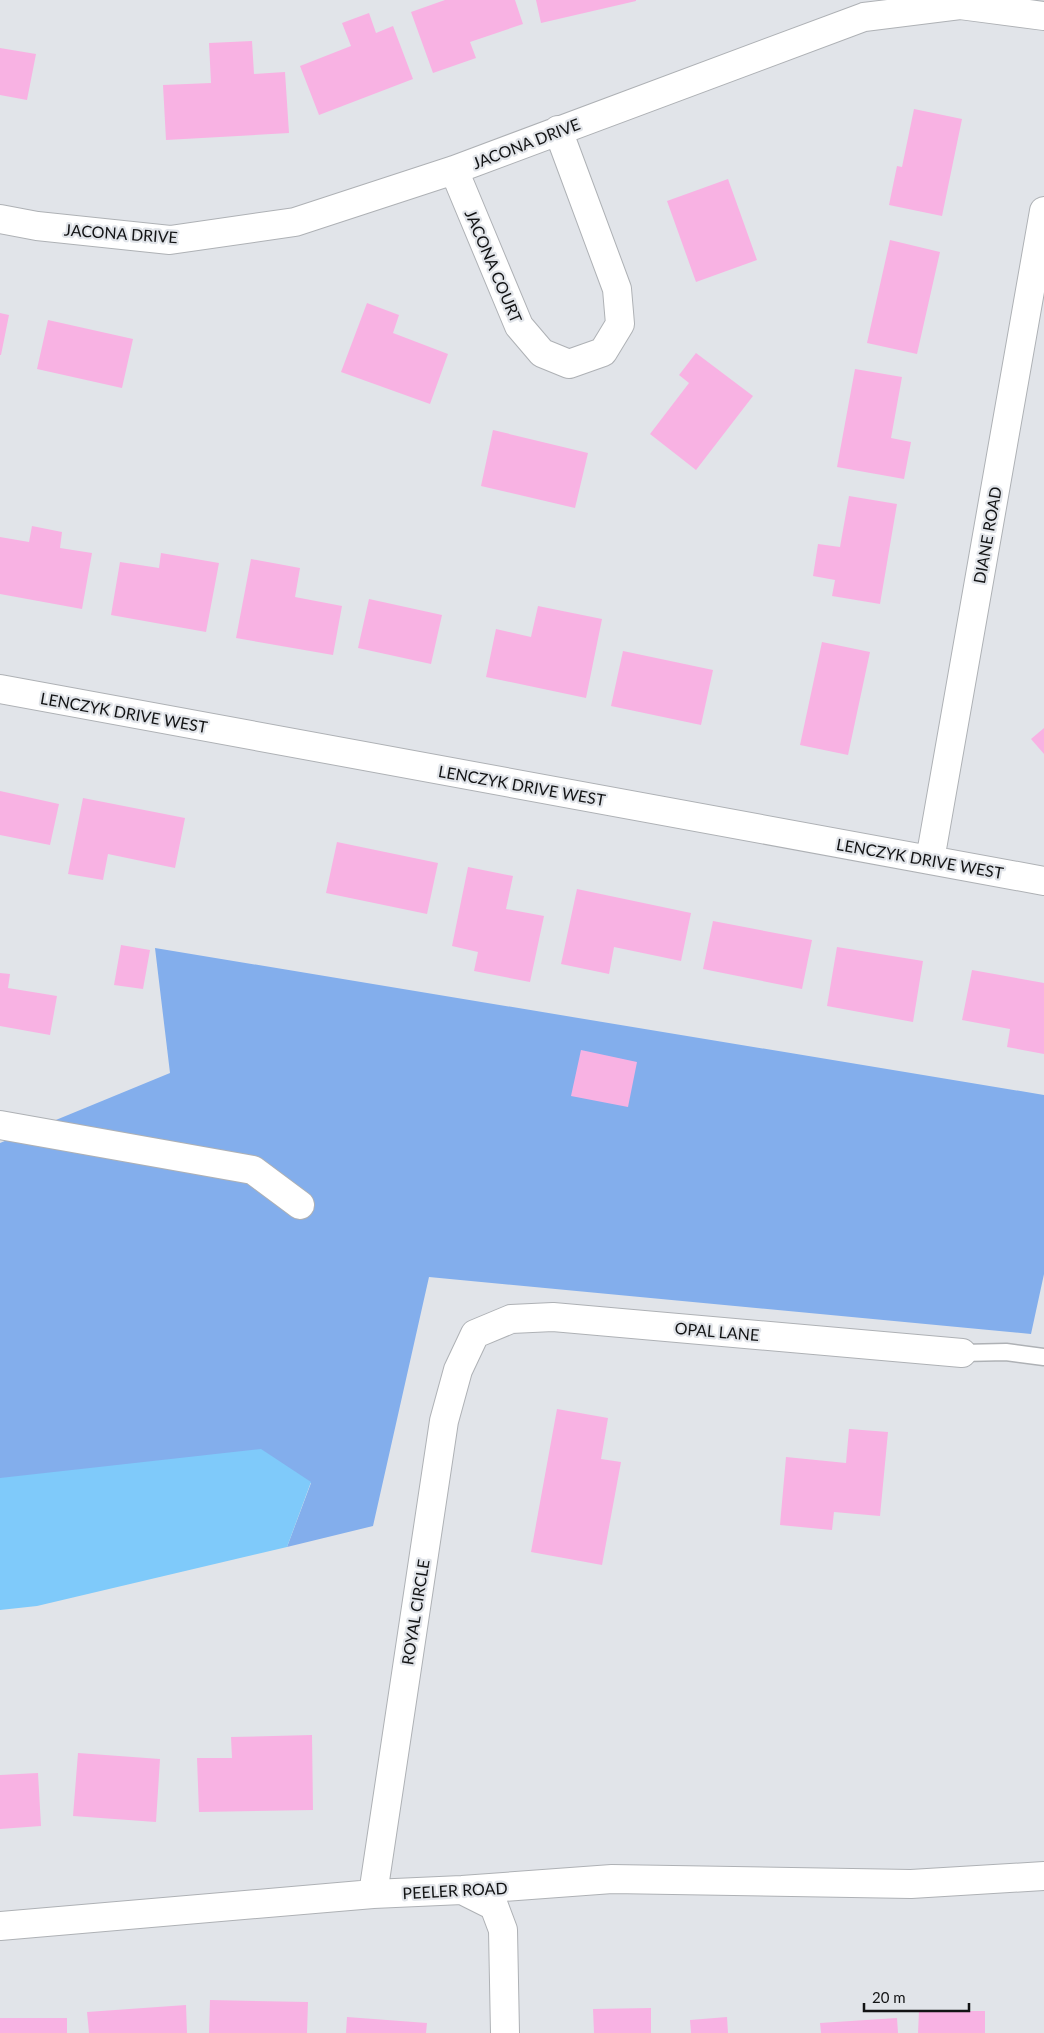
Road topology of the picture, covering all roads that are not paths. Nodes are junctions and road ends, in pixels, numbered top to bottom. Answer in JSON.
{"nodes":[{"id":1,"x":1044,"y":16,"type":"edge"},
{"id":2,"x":558,"y":130,"type":"junction"},
{"id":3,"x":454,"y":170,"type":"junction"},
{"id":4,"x":1044,"y":211,"type":"edge"},
{"id":5,"x":0,"y":219,"type":"edge"},
{"id":6,"x":0,"y":689,"type":"edge"},
{"id":7,"x":930,"y":860,"type":"junction"},
{"id":8,"x":1044,"y":881,"type":"edge"},
{"id":9,"x":0,"y":1125,"type":"edge"},
{"id":10,"x":300,"y":1205,"type":"dead end"},
{"id":11,"x":475,"y":1334,"type":"joint"},
{"id":12,"x":962,"y":1353,"type":"joint"},
{"id":13,"x":1044,"y":1357,"type":"edge"},
{"id":14,"x":1044,"y":1876,"type":"edge"},
{"id":15,"x":462,"y":1890,"type":"junction"},
{"id":16,"x":373,"y":1894,"type":"junction"},
{"id":17,"x":0,"y":1926,"type":"edge"},
{"id":18,"x":505,"y":2033,"type":"edge"}],
"edges":[{"from":1,"to":2,"type":"street","name":"JACONA DRIVE"},
{"from":2,"to":3,"type":"street","name":"JACONA DRIVE"},
{"from":2,"to":3,"type":"street","name":"JACONA COURT"},
{"from":3,"to":5,"type":"street","name":"JACONA DRIVE"},
{"from":4,"to":7,"type":"street","name":"DIANE ROAD"},
{"from":6,"to":7,"type":"street","name":"LENCZYK DRIVE WEST"},
{"from":7,"to":8,"type":"street","name":"LENCZYK DRIVE WEST"},
{"from":9,"to":10,"type":"street"},
{"from":11,"to":12,"type":"street","name":"OPAL LANE"},
{"from":11,"to":16,"type":"street","name":"ROYAL CIRCLE"},
{"from":12,"to":13,"type":"lane"},
{"from":14,"to":15,"type":"street","name":"PEELER ROAD"},
{"from":15,"to":16,"type":"street","name":"PEELER ROAD"},
{"from":15,"to":18,"type":"street"},
{"from":16,"to":17,"type":"street","name":"PEELER ROAD"}]}
